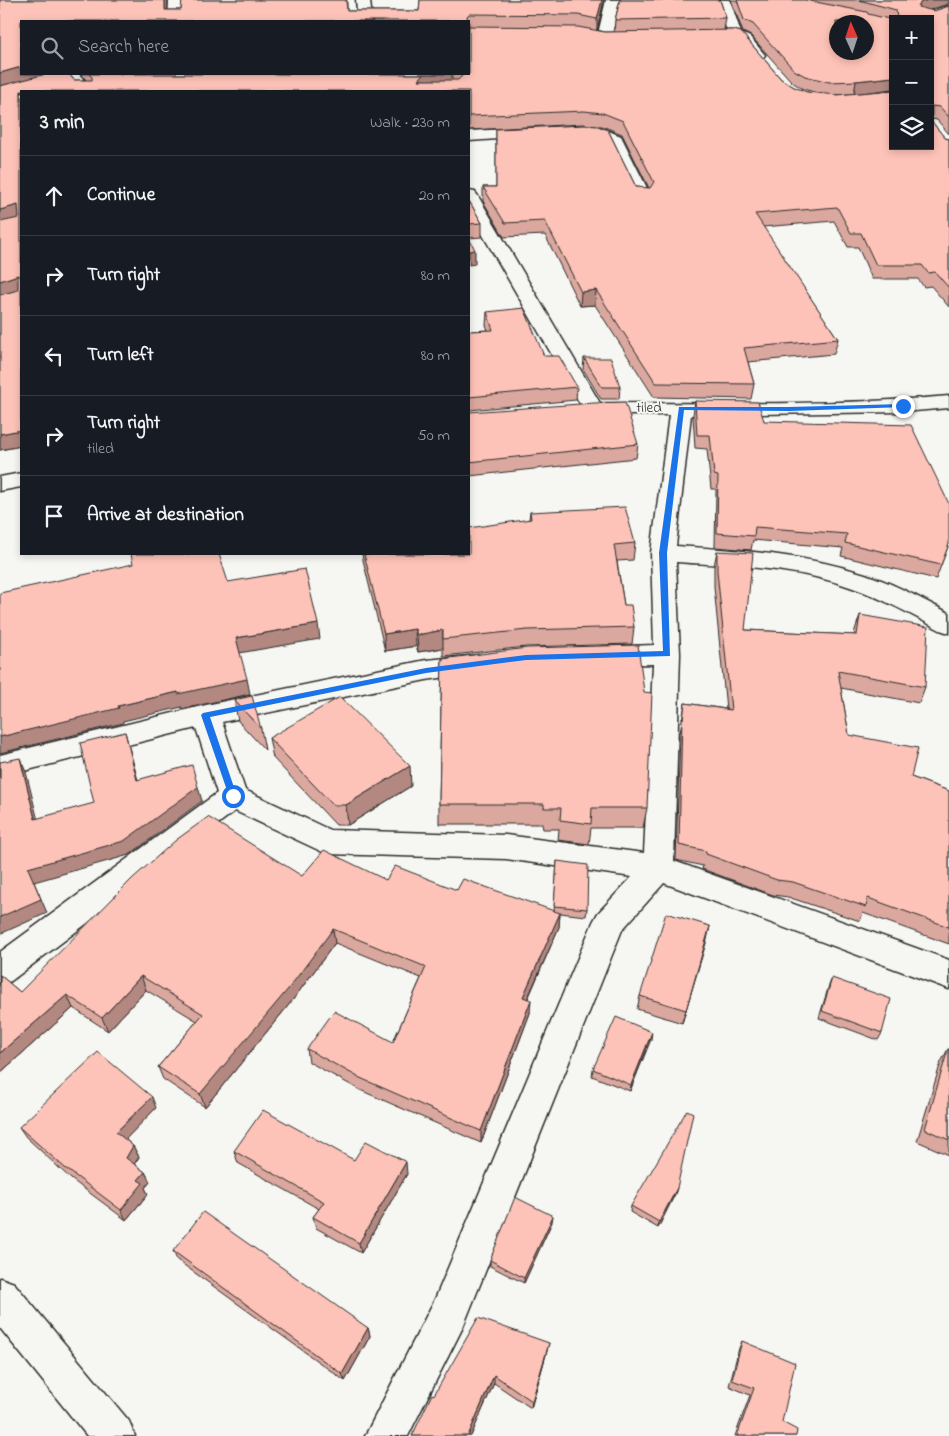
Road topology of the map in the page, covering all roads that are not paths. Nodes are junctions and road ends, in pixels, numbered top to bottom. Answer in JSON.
{"nodes":[{"id":1,"x":176,"y":0,"type":"edge"},
{"id":2,"x":363,"y":0,"type":"edge"},
{"id":3,"x":613,"y":0,"type":"edge"},
{"id":4,"x":723,"y":0,"type":"edge"},
{"id":5,"x":175,"y":20,"type":"edge"},
{"id":6,"x":365,"y":20,"type":"edge"},
{"id":7,"x":589,"y":32,"type":"edge"},
{"id":8,"x":606,"y":32,"type":"junction"},
{"id":9,"x":734,"y":36,"type":"junction"},
{"id":10,"x":716,"y":37,"type":"edge"},
{"id":11,"x":623,"y":38,"type":"edge"},
{"id":12,"x":766,"y":64,"type":"edge"},
{"id":13,"x":68,"y":75,"type":"edge"},
{"id":14,"x":73,"y":75,"type":"edge"},
{"id":15,"x":84,"y":90,"type":"edge"},
{"id":16,"x":0,"y":93,"type":"edge"},
{"id":17,"x":470,"y":136,"type":"edge"},
{"id":18,"x":642,"y":196,"type":"edge"},
{"id":19,"x":470,"y":198,"type":"edge"},
{"id":20,"x":949,"y":402,"type":"edge"},
{"id":21,"x":681,"y":408,"type":"junction"},
{"id":22,"x":20,"y":480,"type":"edge"},
{"id":23,"x":0,"y":484,"type":"edge"},
{"id":24,"x":663,"y":553,"type":"junction"},
{"id":25,"x":949,"y":624,"type":"edge"},
{"id":26,"x":667,"y":654,"type":"junction"},
{"id":27,"x":573,"y":656,"type":"edge"},
{"id":28,"x":499,"y":661,"type":"edge"},
{"id":29,"x":206,"y":715,"type":"junction"},
{"id":30,"x":0,"y":766,"type":"edge"},
{"id":31,"x":233,"y":796,"type":"junction"},
{"id":32,"x":659,"y":868,"type":"junction"},
{"id":33,"x":0,"y":971,"type":"edge"},
{"id":34,"x":949,"y":976,"type":"edge"},
{"id":35,"x":0,"y":1297,"type":"edge"},
{"id":36,"x":114,"y":1436,"type":"edge"},
{"id":37,"x":386,"y":1436,"type":"edge"}],
"edges":[{"from":1,"to":5,"type":"street"},
{"from":2,"to":6,"type":"street"},
{"from":3,"to":8,"type":"street"},
{"from":4,"to":9,"type":"street"},
{"from":7,"to":8,"type":"street"},
{"from":8,"to":11,"type":"street"},
{"from":9,"to":10,"type":"street"},
{"from":9,"to":12,"type":"street"},
{"from":13,"to":16,"type":"street"},
{"from":14,"to":15,"type":"street"},
{"from":17,"to":18,"type":"street"},
{"from":19,"to":21,"type":"street","name":"tiled"},
{"from":20,"to":21,"type":"street","name":"tiled"},
{"from":21,"to":24,"type":"street"},
{"from":22,"to":23,"type":"street"},
{"from":24,"to":25,"type":"street"},
{"from":24,"to":26,"type":"street"},
{"from":26,"to":27,"type":"street"},
{"from":26,"to":32,"type":"street"},
{"from":28,"to":29,"type":"street"},
{"from":29,"to":30,"type":"street"},
{"from":29,"to":31,"type":"street"},
{"from":31,"to":32,"type":"street"},
{"from":31,"to":33,"type":"street"},
{"from":32,"to":34,"type":"street"},
{"from":32,"to":37,"type":"street"},
{"from":35,"to":36,"type":"street"}]}
